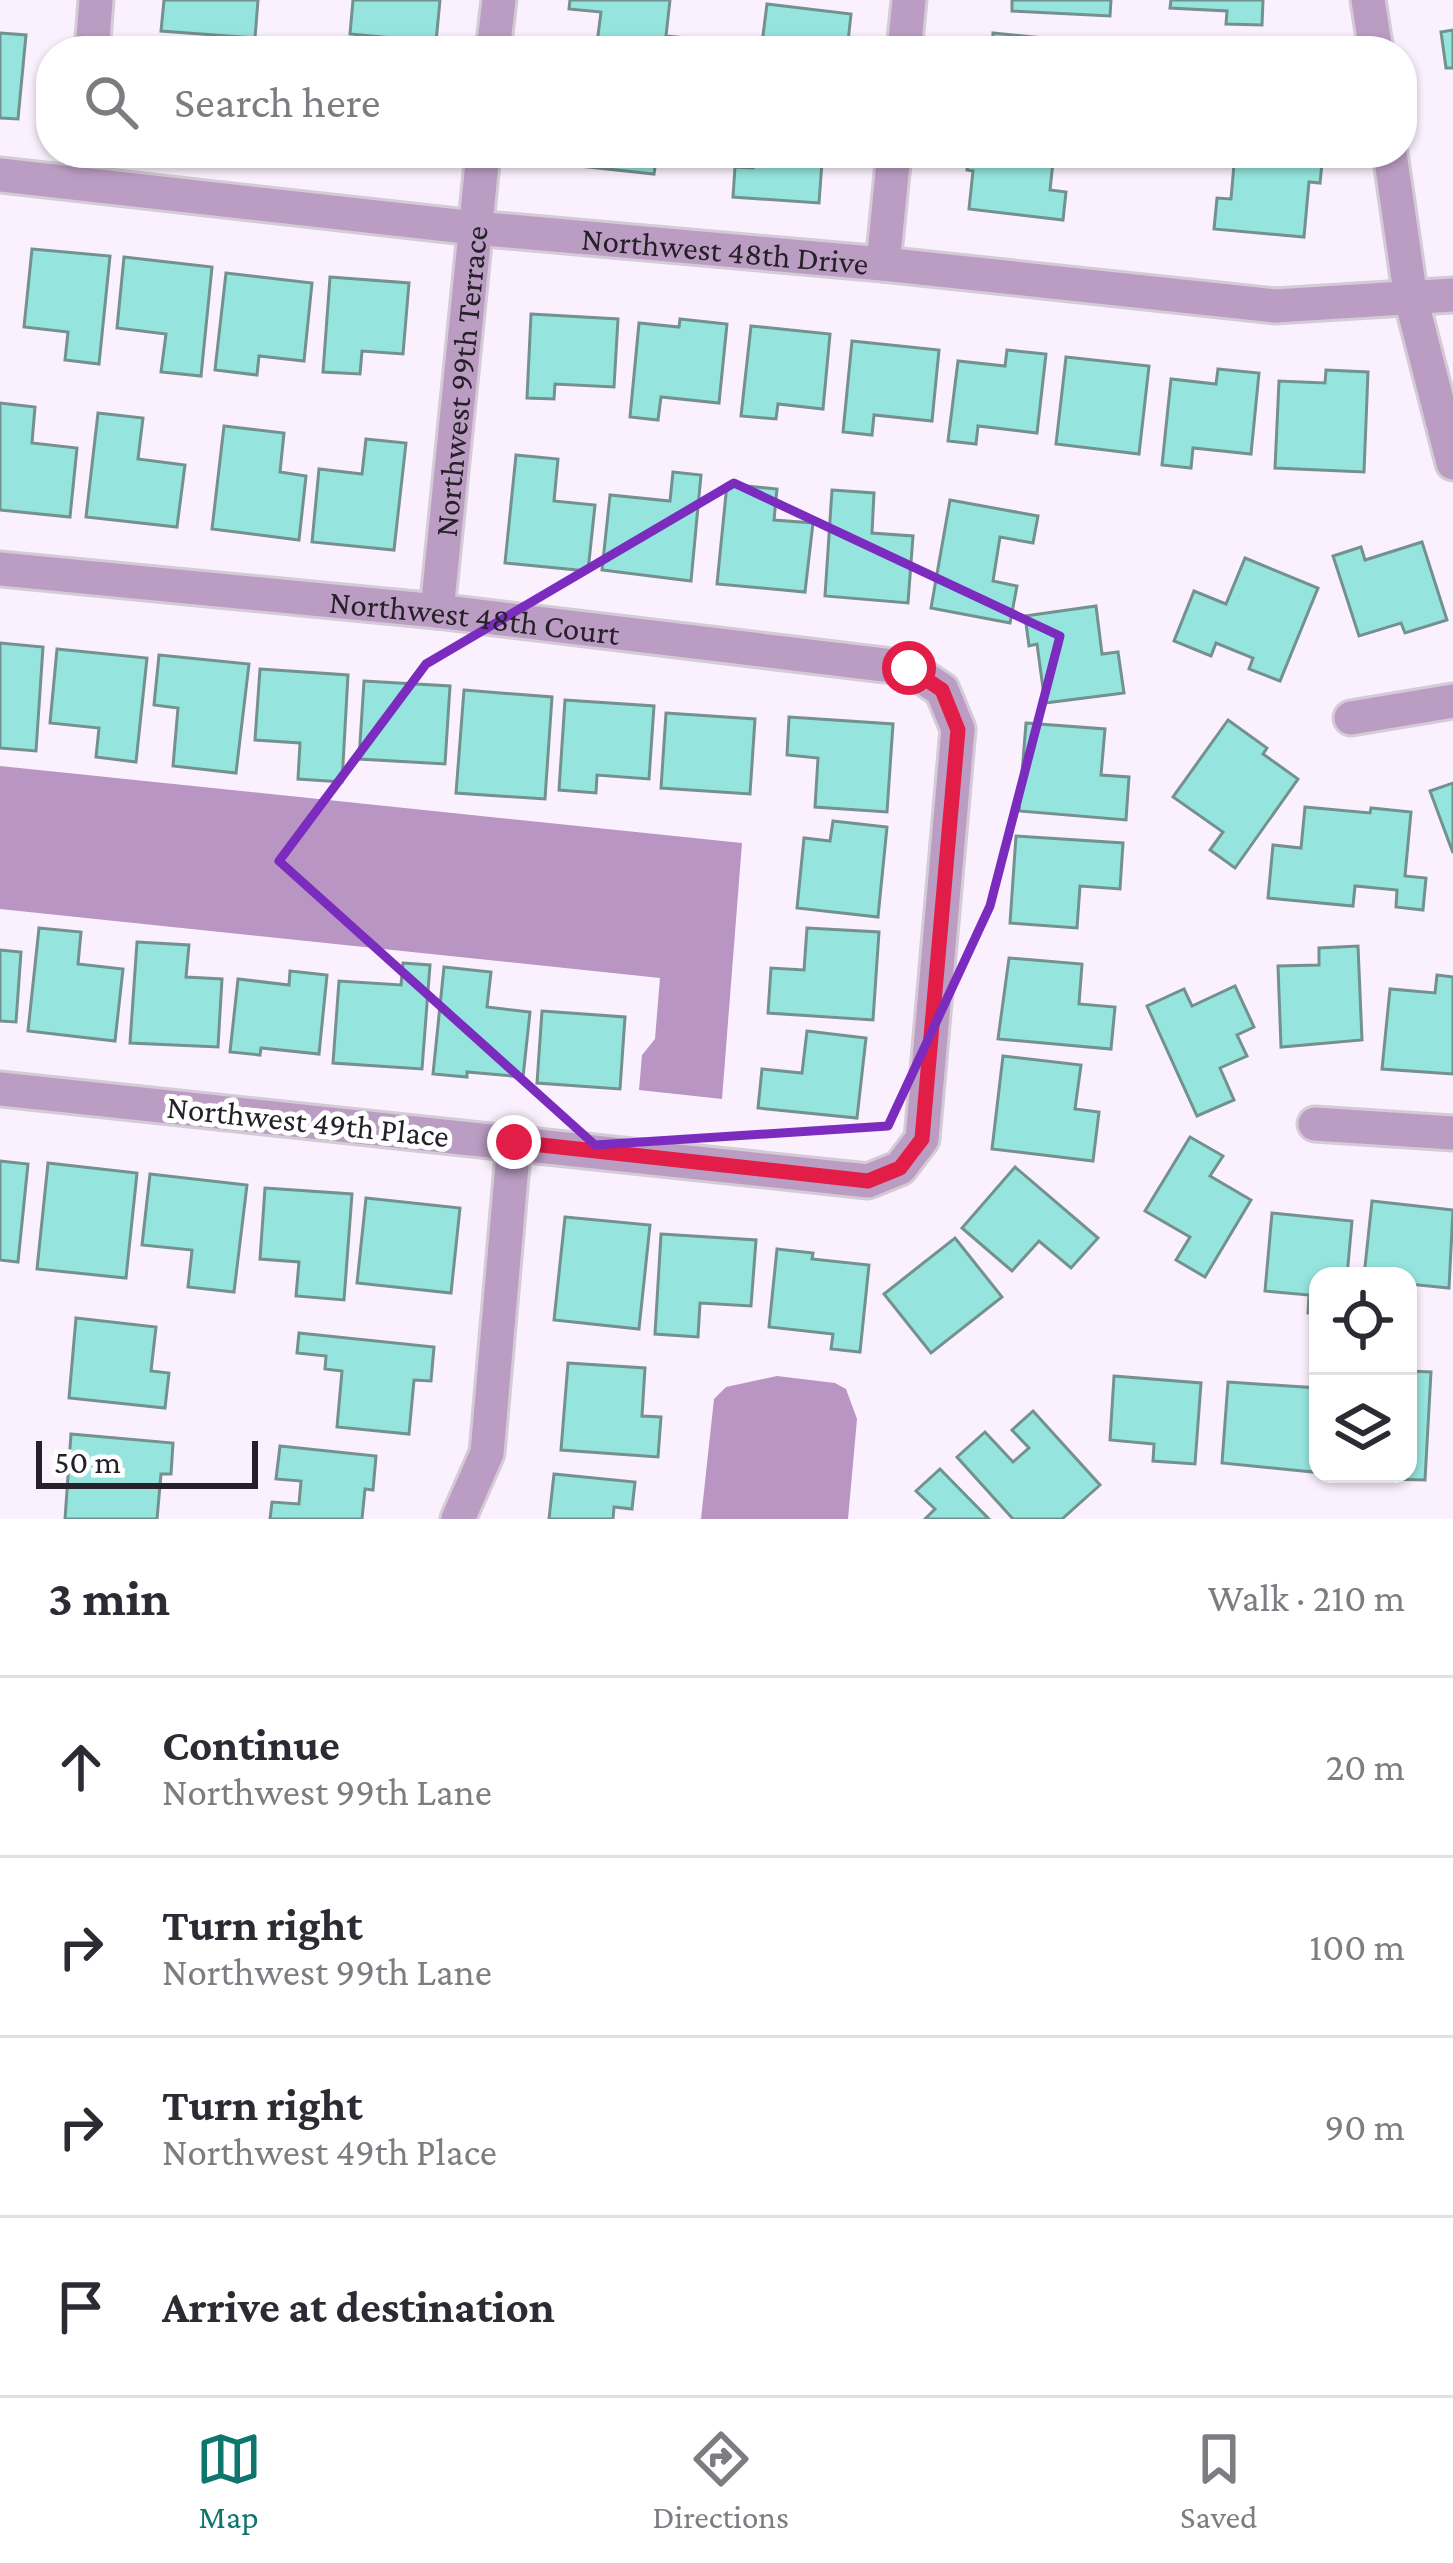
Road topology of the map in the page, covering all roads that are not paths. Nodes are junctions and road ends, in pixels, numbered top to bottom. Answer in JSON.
{"nodes":[{"id":1,"x":96,"y":0,"type":"edge"},
{"id":2,"x":499,"y":0,"type":"edge"},
{"id":3,"x":909,"y":0,"type":"edge"},
{"id":4,"x":1369,"y":0,"type":"edge"},
{"id":5,"x":93,"y":36,"type":"edge"},
{"id":6,"x":495,"y":36,"type":"edge"},
{"id":7,"x":905,"y":36,"type":"edge"},
{"id":8,"x":1374,"y":36,"type":"edge"},
{"id":9,"x":84,"y":168,"type":"edge"},
{"id":10,"x":481,"y":168,"type":"edge"},
{"id":11,"x":893,"y":168,"type":"edge"},
{"id":12,"x":1392,"y":168,"type":"edge"},
{"id":13,"x":0,"y":176,"type":"edge"},
{"id":14,"x":475,"y":228,"type":"junction"},
{"id":15,"x":883,"y":264,"type":"junction"},
{"id":16,"x":1453,"y":295,"type":"edge"},
{"id":17,"x":1411,"y":299,"type":"junction"},
{"id":18,"x":1453,"y":463,"type":"edge"},
{"id":19,"x":0,"y":569,"type":"edge"},
{"id":20,"x":437,"y":611,"type":"junction"},
{"id":21,"x":1453,"y":701,"type":"edge"},
{"id":22,"x":1351,"y":718,"type":"dead end"},
{"id":23,"x":0,"y":1089,"type":"edge"},
{"id":24,"x":1315,"y":1124,"type":"dead end"},
{"id":25,"x":1453,"y":1133,"type":"edge"},
{"id":26,"x":514,"y":1142,"type":"junction"},
{"id":27,"x":900,"y":1168,"type":"joint"},
{"id":28,"x":458,"y":1519,"type":"edge"}],
"edges":[{"from":1,"to":5,"type":"street"},
{"from":2,"to":6,"type":"street"},
{"from":3,"to":7,"type":"street"},
{"from":4,"to":8,"type":"street"},
{"from":9,"to":13,"type":"street","name":"Northwest 48th Drive"},
{"from":9,"to":14,"type":"street","name":"Northwest 48th Drive"},
{"from":10,"to":14,"type":"street","name":"Northwest 99th Terrace"},
{"from":11,"to":15,"type":"street"},
{"from":12,"to":17,"type":"street"},
{"from":14,"to":15,"type":"street","name":"Northwest 48th Drive"},
{"from":14,"to":20,"type":"street","name":"Northwest 99th Terrace"},
{"from":15,"to":17,"type":"street","name":"Northwest 48th Drive"},
{"from":16,"to":17,"type":"street","name":"Northwest 48th Drive"},
{"from":17,"to":18,"type":"street"},
{"from":19,"to":20,"type":"street","name":"Northwest 48th Court"},
{"from":20,"to":27,"type":"street","name":"Northwest 48th Court"},
{"from":21,"to":22,"type":"street"},
{"from":23,"to":26,"type":"street","name":"Northwest 49th Place"},
{"from":24,"to":25,"type":"street"},
{"from":26,"to":27,"type":"street","name":"Northwest 49th Place"},
{"from":26,"to":28,"type":"street"}]}
